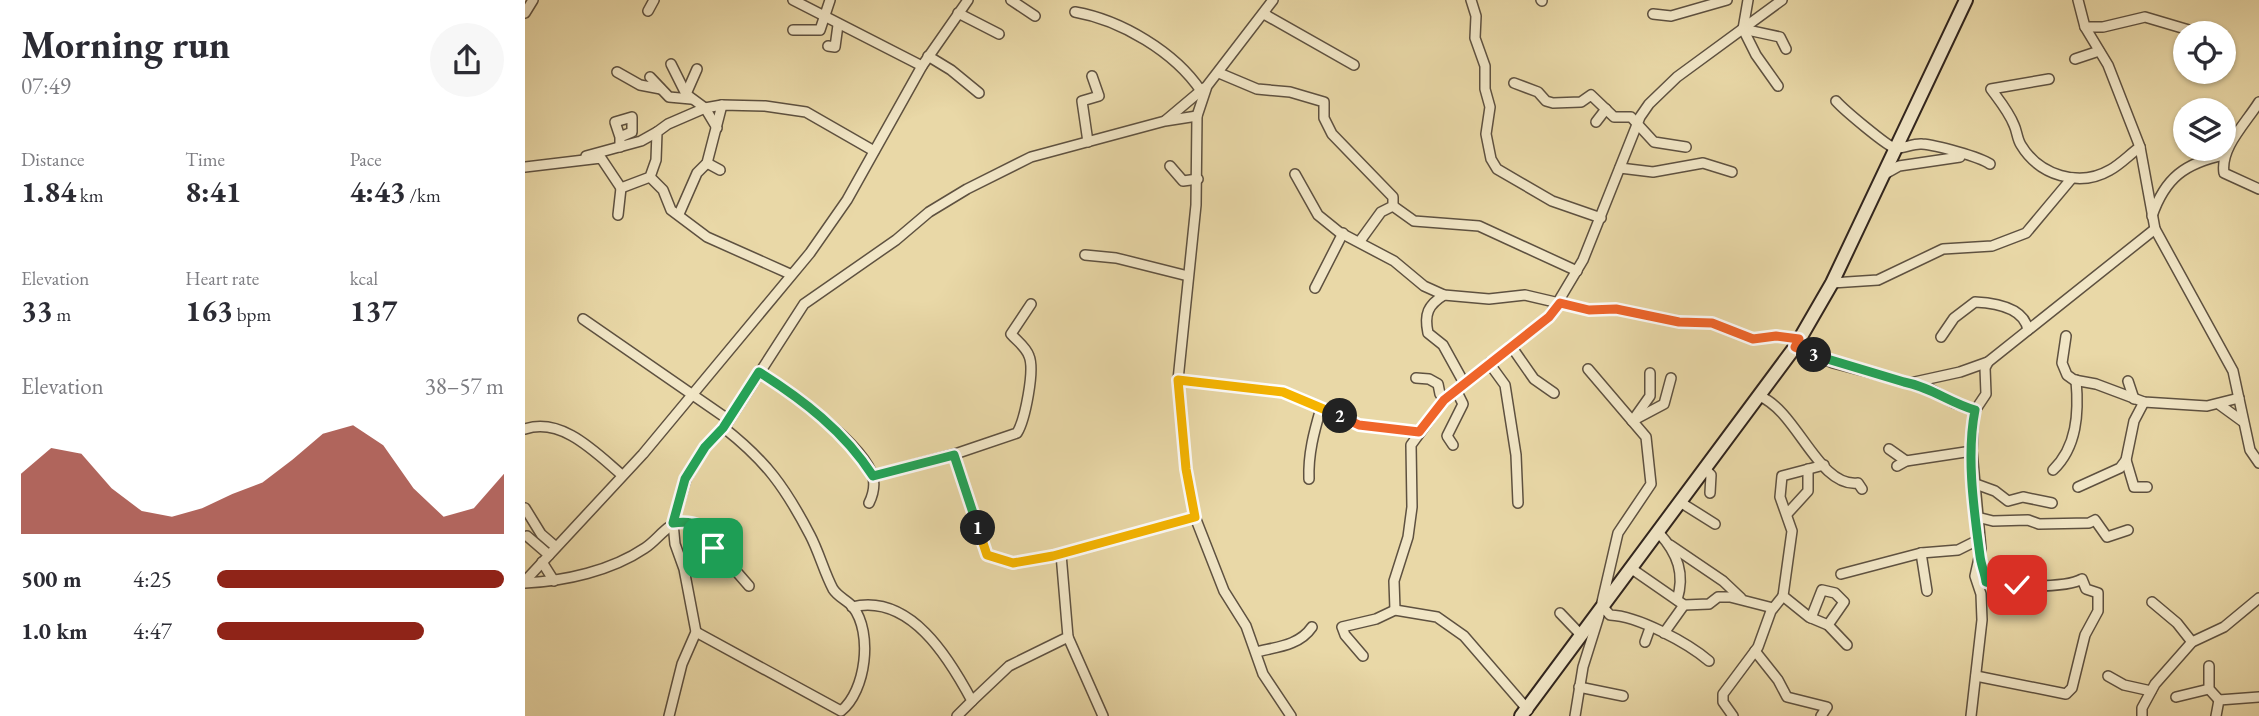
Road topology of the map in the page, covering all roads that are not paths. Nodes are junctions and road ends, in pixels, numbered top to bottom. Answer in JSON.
{"nodes":[{"id":1,"x":533,"y":0,"type":"edge"},
{"id":2,"x":654,"y":0,"type":"edge"},
{"id":3,"x":793,"y":0,"type":"edge"},
{"id":4,"x":830,"y":0,"type":"edge"},
{"id":5,"x":968,"y":0,"type":"edge"},
{"id":6,"x":1011,"y":0,"type":"edge"},
{"id":7,"x":1273,"y":0,"type":"edge"},
{"id":8,"x":1727,"y":0,"type":"edge"},
{"id":9,"x":1748,"y":0,"type":"edge"},
{"id":10,"x":1782,"y":0,"type":"edge"},
{"id":11,"x":1966,"y":0,"type":"edge"},
{"id":12,"x":2078,"y":0,"type":"edge"},
{"id":13,"x":1472,"y":1,"type":"edge"},
{"id":14,"x":648,"y":11,"type":"dead end"},
{"id":15,"x":1075,"y":12,"type":"dead end"},
{"id":16,"x":525,"y":13,"type":"edge"},
{"id":17,"x":958,"y":13,"type":"junction"},
{"id":18,"x":1264,"y":14,"type":"junction"},
{"id":19,"x":1653,"y":14,"type":"dead end"},
{"id":20,"x":822,"y":16,"type":"junction"},
{"id":21,"x":1035,"y":16,"type":"dead end"},
{"id":22,"x":838,"y":24,"type":"junction"},
{"id":23,"x":2173,"y":25,"type":"edge"},
{"id":24,"x":2085,"y":27,"type":"junction"},
{"id":25,"x":1743,"y":29,"type":"junction"},
{"id":26,"x":793,"y":30,"type":"dead end"},
{"id":27,"x":999,"y":34,"type":"dead end"},
{"id":28,"x":828,"y":46,"type":"dead end"},
{"id":29,"x":1787,"y":49,"type":"dead end"},
{"id":30,"x":2099,"y":51,"type":"junction"},
{"id":31,"x":928,"y":57,"type":"junction"},
{"id":32,"x":2075,"y":59,"type":"dead end"},
{"id":33,"x":671,"y":64,"type":"dead end"},
{"id":34,"x":1354,"y":65,"type":"dead end"},
{"id":35,"x":922,"y":66,"type":"junction"},
{"id":36,"x":697,"y":69,"type":"dead end"},
{"id":37,"x":617,"y":72,"type":"dead end"},
{"id":38,"x":1219,"y":73,"type":"junction"},
{"id":39,"x":1092,"y":76,"type":"dead end"},
{"id":40,"x":650,"y":78,"type":"dead end"},
{"id":41,"x":2049,"y":79,"type":"dead end"},
{"id":42,"x":1514,"y":83,"type":"dead end"},
{"id":43,"x":1778,"y":86,"type":"dead end"},
{"id":44,"x":1204,"y":88,"type":"junction"},
{"id":45,"x":661,"y":89,"type":"junction"},
{"id":46,"x":979,"y":93,"type":"dead end"},
{"id":47,"x":689,"y":96,"type":"junction"},
{"id":48,"x":1836,"y":101,"type":"dead end"},
{"id":49,"x":2259,"y":102,"type":"edge"},
{"id":50,"x":722,"y":105,"type":"junction"},
{"id":51,"x":705,"y":108,"type":"junction"},
{"id":52,"x":1606,"y":109,"type":"junction"},
{"id":53,"x":1197,"y":116,"type":"junction"},
{"id":54,"x":1165,"y":121,"type":"junction"},
{"id":55,"x":1596,"y":122,"type":"dead end"},
{"id":56,"x":1637,"y":124,"type":"junction"},
{"id":57,"x":717,"y":128,"type":"junction"},
{"id":58,"x":657,"y":132,"type":"junction"},
{"id":59,"x":2236,"y":137,"type":"edge"},
{"id":60,"x":1088,"y":142,"type":"junction"},
{"id":61,"x":1686,"y":147,"type":"dead end"},
{"id":62,"x":2140,"y":147,"type":"junction"},
{"id":63,"x":1894,"y":148,"type":"junction"},
{"id":64,"x":874,"y":151,"type":"junction"},
{"id":65,"x":1964,"y":156,"type":"junction"},
{"id":66,"x":581,"y":160,"type":"junction"},
{"id":67,"x":2198,"y":161,"type":"edge"},
{"id":68,"x":2224,"y":161,"type":"edge"},
{"id":69,"x":707,"y":163,"type":"junction"},
{"id":70,"x":1990,"y":164,"type":"dead end"},
{"id":71,"x":1170,"y":166,"type":"dead end"},
{"id":72,"x":525,"y":167,"type":"edge"},
{"id":73,"x":1620,"y":168,"type":"junction"},
{"id":74,"x":720,"y":170,"type":"dead end"},
{"id":75,"x":1732,"y":172,"type":"dead end"},
{"id":76,"x":1295,"y":174,"type":"dead end"},
{"id":77,"x":1881,"y":176,"type":"junction"},
{"id":78,"x":650,"y":177,"type":"junction"},
{"id":79,"x":2072,"y":178,"type":"junction"},
{"id":80,"x":1198,"y":179,"type":"junction"},
{"id":81,"x":621,"y":188,"type":"junction"},
{"id":82,"x":2259,"y":189,"type":"edge"},
{"id":83,"x":1393,"y":206,"type":"junction"},
{"id":84,"x":679,"y":214,"type":"junction"},
{"id":85,"x":618,"y":215,"type":"dead end"},
{"id":86,"x":1601,"y":218,"type":"junction"},
{"id":87,"x":2151,"y":218,"type":"junction"},
{"id":88,"x":2155,"y":229,"type":"junction"},
{"id":89,"x":1343,"y":233,"type":"junction"},
{"id":90,"x":1360,"y":241,"type":"junction"},
{"id":91,"x":1085,"y":256,"type":"dead end"},
{"id":92,"x":1577,"y":271,"type":"junction"},
{"id":93,"x":790,"y":274,"type":"junction"},
{"id":94,"x":1188,"y":276,"type":"junction"},
{"id":95,"x":1832,"y":283,"type":"junction"},
{"id":96,"x":1315,"y":288,"type":"dead end"},
{"id":97,"x":1444,"y":295,"type":"junction"},
{"id":98,"x":1560,"y":303,"type":"junction"},
{"id":99,"x":1031,"y":304,"type":"dead end"},
{"id":100,"x":583,"y":319,"type":"dead end"},
{"id":101,"x":2028,"y":330,"type":"junction"},
{"id":102,"x":2066,"y":336,"type":"dead end"},
{"id":103,"x":1941,"y":337,"type":"dead end"},
{"id":104,"x":1797,"y":343,"type":"junction"},
{"id":105,"x":1511,"y":346,"type":"junction"},
{"id":106,"x":1988,"y":362,"type":"junction"},
{"id":107,"x":1489,"y":363,"type":"junction"},
{"id":108,"x":1588,"y":369,"type":"dead end"},
{"id":109,"x":759,"y":372,"type":"junction"},
{"id":110,"x":1650,"y":373,"type":"dead end"},
{"id":111,"x":1416,"y":378,"type":"dead end"},
{"id":112,"x":1671,"y":378,"type":"dead end"},
{"id":113,"x":1178,"y":380,"type":"junction"},
{"id":114,"x":2076,"y":380,"type":"junction"},
{"id":115,"x":2128,"y":381,"type":"dead end"},
{"id":116,"x":1918,"y":382,"type":"junction"},
{"id":117,"x":1464,"y":383,"type":"junction"},
{"id":118,"x":1456,"y":390,"type":"junction"},
{"id":119,"x":691,"y":393,"type":"junction"},
{"id":120,"x":1554,"y":393,"type":"dead end"},
{"id":121,"x":1759,"y":396,"type":"junction"},
{"id":122,"x":2239,"y":398,"type":"junction"},
{"id":123,"x":1444,"y":400,"type":"junction"},
{"id":124,"x":2139,"y":400,"type":"junction"},
{"id":125,"x":2220,"y":405,"type":"junction"},
{"id":126,"x":1321,"y":408,"type":"junction"},
{"id":127,"x":1975,"y":410,"type":"junction"},
{"id":128,"x":1632,"y":421,"type":"junction"},
{"id":129,"x":2242,"y":421,"type":"junction"},
{"id":130,"x":726,"y":424,"type":"junction"},
{"id":131,"x":525,"y":429,"type":"edge"},
{"id":132,"x":1419,"y":432,"type":"junction"},
{"id":133,"x":1453,"y":445,"type":"dead end"},
{"id":134,"x":1889,"y":449,"type":"dead end"},
{"id":135,"x":1972,"y":451,"type":"junction"},
{"id":136,"x":954,"y":455,"type":"junction"},
{"id":137,"x":2126,"y":460,"type":"junction"},
{"id":138,"x":2259,"y":463,"type":"edge"},
{"id":139,"x":1824,"y":465,"type":"junction"},
{"id":140,"x":1704,"y":468,"type":"junction"},
{"id":141,"x":1808,"y":469,"type":"junction"},
{"id":142,"x":2053,"y":470,"type":"dead end"},
{"id":143,"x":622,"y":475,"type":"junction"},
{"id":144,"x":873,"y":476,"type":"junction"},
{"id":145,"x":1309,"y":479,"type":"dead end"},
{"id":146,"x":1973,"y":483,"type":"junction"},
{"id":147,"x":2078,"y":487,"type":"dead end"},
{"id":148,"x":2147,"y":487,"type":"dead end"},
{"id":149,"x":1862,"y":489,"type":"dead end"},
{"id":150,"x":1710,"y":493,"type":"dead end"},
{"id":151,"x":1681,"y":502,"type":"junction"},
{"id":152,"x":869,"y":503,"type":"dead end"},
{"id":153,"x":1518,"y":503,"type":"dead end"},
{"id":154,"x":2052,"y":503,"type":"dead end"},
{"id":155,"x":525,"y":508,"type":"edge"},
{"id":156,"x":1787,"y":514,"type":"junction"},
{"id":157,"x":1195,"y":517,"type":"junction"},
{"id":158,"x":1977,"y":517,"type":"junction"},
{"id":159,"x":673,"y":523,"type":"junction"},
{"id":160,"x":1715,"y":524,"type":"dead end"},
{"id":161,"x":2128,"y":530,"type":"dead end"},
{"id":162,"x":1659,"y":533,"type":"junction"},
{"id":163,"x":527,"y":536,"type":"dead end"},
{"id":164,"x":1980,"y":539,"type":"junction"},
{"id":165,"x":1670,"y":545,"type":"junction"},
{"id":166,"x":556,"y":547,"type":"junction"},
{"id":167,"x":1921,"y":553,"type":"junction"},
{"id":168,"x":1061,"y":554,"type":"junction"},
{"id":169,"x":1980,"y":555,"type":"junction"},
{"id":170,"x":545,"y":559,"type":"junction"},
{"id":171,"x":1632,"y":569,"type":"junction"},
{"id":172,"x":1841,"y":574,"type":"dead end"},
{"id":173,"x":554,"y":581,"type":"junction"},
{"id":174,"x":525,"y":582,"type":"edge"},
{"id":175,"x":749,"y":586,"type":"dead end"},
{"id":176,"x":1927,"y":591,"type":"dead end"},
{"id":177,"x":1783,"y":596,"type":"junction"},
{"id":178,"x":1741,"y":598,"type":"junction"},
{"id":179,"x":2259,"y":598,"type":"edge"},
{"id":180,"x":2152,"y":602,"type":"dead end"},
{"id":181,"x":1680,"y":603,"type":"junction"},
{"id":182,"x":1602,"y":606,"type":"junction"},
{"id":183,"x":852,"y":607,"type":"junction"},
{"id":184,"x":1773,"y":608,"type":"junction"},
{"id":185,"x":1395,"y":610,"type":"junction"},
{"id":186,"x":1560,"y":613,"type":"dead end"},
{"id":187,"x":1811,"y":618,"type":"junction"},
{"id":188,"x":1828,"y":625,"type":"junction"},
{"id":189,"x":1313,"y":627,"type":"dead end"},
{"id":190,"x":1650,"y":628,"type":"junction"},
{"id":191,"x":696,"y":632,"type":"junction"},
{"id":192,"x":1664,"y":633,"type":"junction"},
{"id":193,"x":1581,"y":635,"type":"junction"},
{"id":194,"x":1068,"y":637,"type":"junction"},
{"id":195,"x":1646,"y":642,"type":"dead end"},
{"id":196,"x":2192,"y":642,"type":"junction"},
{"id":197,"x":1847,"y":645,"type":"dead end"},
{"id":198,"x":1755,"y":651,"type":"junction"},
{"id":199,"x":1256,"y":652,"type":"junction"},
{"id":200,"x":1363,"y":656,"type":"dead end"},
{"id":201,"x":1709,"y":661,"type":"dead end"},
{"id":202,"x":2209,"y":666,"type":"dead end"},
{"id":203,"x":1976,"y":676,"type":"junction"},
{"id":204,"x":2108,"y":676,"type":"dead end"},
{"id":205,"x":1579,"y":687,"type":"junction"},
{"id":206,"x":2209,"y":690,"type":"junction"},
{"id":207,"x":2151,"y":691,"type":"junction"},
{"id":208,"x":1623,"y":696,"type":"dead end"},
{"id":209,"x":2176,"y":697,"type":"dead end"},
{"id":210,"x":2259,"y":697,"type":"edge"},
{"id":211,"x":2219,"y":700,"type":"junction"},
{"id":212,"x":972,"y":701,"type":"junction"},
{"id":213,"x":1524,"y":713,"type":"edge"},
{"id":214,"x":1578,"y":714,"type":"edge"},
{"id":215,"x":669,"y":716,"type":"edge"},
{"id":216,"x":957,"y":716,"type":"edge"},
{"id":217,"x":1103,"y":716,"type":"edge"},
{"id":218,"x":1291,"y":716,"type":"edge"},
{"id":219,"x":1733,"y":716,"type":"edge"},
{"id":220,"x":1821,"y":716,"type":"edge"},
{"id":221,"x":1971,"y":716,"type":"edge"},
{"id":222,"x":2142,"y":716,"type":"edge"},
{"id":223,"x":2216,"y":716,"type":"edge"}],
"edges":[{"from":1,"to":16,"type":"street"},
{"from":2,"to":14,"type":"street"},
{"from":3,"to":20,"type":"street"},
{"from":4,"to":20,"type":"street"},
{"from":5,"to":17,"type":"street"},
{"from":6,"to":21,"type":"street"},
{"from":7,"to":18,"type":"street"},
{"from":8,"to":19,"type":"street"},
{"from":9,"to":25,"type":"street"},
{"from":10,"to":25,"type":"street"},
{"from":11,"to":63,"type":"street"},
{"from":12,"to":24,"type":"street"},
{"from":13,"to":86,"type":"street"},
{"from":15,"to":44,"type":"street"},
{"from":17,"to":27,"type":"street"},
{"from":17,"to":31,"type":"street"},
{"from":18,"to":34,"type":"street"},
{"from":18,"to":38,"type":"street"},
{"from":20,"to":22,"type":"street"},
{"from":20,"to":26,"type":"street"},
{"from":22,"to":28,"type":"street"},
{"from":22,"to":35,"type":"street"},
{"from":23,"to":24,"type":"street"},
{"from":24,"to":30,"type":"street"},
{"from":25,"to":29,"type":"street"},
{"from":25,"to":43,"type":"street"},
{"from":25,"to":56,"type":"street"},
{"from":30,"to":32,"type":"street"},
{"from":30,"to":62,"type":"street"},
{"from":31,"to":35,"type":"street"},
{"from":31,"to":46,"type":"street"},
{"from":33,"to":47,"type":"street"},
{"from":35,"to":64,"type":"street"},
{"from":36,"to":47,"type":"street"},
{"from":37,"to":45,"type":"street"},
{"from":38,"to":44,"type":"street"},
{"from":38,"to":83,"type":"street"},
{"from":39,"to":60,"type":"street"},
{"from":40,"to":45,"type":"street"},
{"from":41,"to":79,"type":"street"},
{"from":42,"to":52,"type":"street"},
{"from":44,"to":53,"type":"street"},
{"from":44,"to":54,"type":"street"},
{"from":45,"to":47,"type":"street"},
{"from":47,"to":51,"type":"street"},
{"from":48,"to":63,"type":"street"},
{"from":49,"to":59,"type":"street"},
{"from":50,"to":51,"type":"street"},
{"from":50,"to":57,"type":"street"},
{"from":50,"to":64,"type":"street"},
{"from":51,"to":57,"type":"street"},
{"from":51,"to":58,"type":"street"},
{"from":52,"to":55,"type":"street"},
{"from":52,"to":56,"type":"street"},
{"from":53,"to":54,"type":"street"},
{"from":53,"to":80,"type":"street"},
{"from":54,"to":60,"type":"street"},
{"from":56,"to":61,"type":"street"},
{"from":56,"to":73,"type":"street"},
{"from":57,"to":69,"type":"street"},
{"from":58,"to":66,"type":"street"},
{"from":58,"to":78,"type":"street"},
{"from":60,"to":109,"type":"street"},
{"from":62,"to":79,"type":"street"},
{"from":62,"to":87,"type":"street"},
{"from":63,"to":65,"type":"street"},
{"from":63,"to":77,"type":"street"},
{"from":64,"to":93,"type":"street"},
{"from":65,"to":70,"type":"street"},
{"from":65,"to":77,"type":"street"},
{"from":66,"to":72,"type":"street"},
{"from":66,"to":81,"type":"street"},
{"from":67,"to":87,"type":"street"},
{"from":68,"to":82,"type":"street"},
{"from":69,"to":74,"type":"street"},
{"from":69,"to":84,"type":"street"},
{"from":71,"to":80,"type":"street"},
{"from":73,"to":75,"type":"street"},
{"from":73,"to":86,"type":"street"},
{"from":76,"to":89,"type":"street"},
{"from":77,"to":95,"type":"street"},
{"from":78,"to":81,"type":"street"},
{"from":78,"to":84,"type":"street"},
{"from":79,"to":95,"type":"street"},
{"from":80,"to":94,"type":"street"},
{"from":81,"to":85,"type":"street"},
{"from":83,"to":90,"type":"street"},
{"from":83,"to":92,"type":"street"},
{"from":84,"to":93,"type":"street"},
{"from":86,"to":92,"type":"street"},
{"from":87,"to":88,"type":"street"},
{"from":88,"to":101,"type":"street"},
{"from":88,"to":122,"type":"street"},
{"from":89,"to":90,"type":"street"},
{"from":89,"to":96,"type":"street"},
{"from":90,"to":97,"type":"street"},
{"from":91,"to":94,"type":"street"},
{"from":92,"to":98,"type":"street"},
{"from":93,"to":119,"type":"street"},
{"from":94,"to":113,"type":"street"},
{"from":95,"to":104,"type":"street"},
{"from":97,"to":98,"type":"street"},
{"from":97,"to":117,"type":"street"},
{"from":98,"to":104,"type":"street"},
{"from":98,"to":105,"type":"street"},
{"from":99,"to":136,"type":"street"},
{"from":100,"to":119,"type":"street"},
{"from":101,"to":103,"type":"street"},
{"from":101,"to":106,"type":"street"},
{"from":102,"to":114,"type":"street"},
{"from":104,"to":116,"type":"street"},
{"from":104,"to":121,"type":"street"},
{"from":105,"to":107,"type":"street"},
{"from":105,"to":120,"type":"street"},
{"from":106,"to":116,"type":"street"},
{"from":106,"to":127,"type":"street"},
{"from":107,"to":117,"type":"street"},
{"from":107,"to":153,"type":"street"},
{"from":108,"to":128,"type":"street"},
{"from":109,"to":130,"type":"street"},
{"from":109,"to":144,"type":"street"},
{"from":110,"to":128,"type":"street"},
{"from":111,"to":123,"type":"street"},
{"from":112,"to":128,"type":"street"},
{"from":113,"to":126,"type":"street"},
{"from":113,"to":157,"type":"street"},
{"from":114,"to":124,"type":"street"},
{"from":114,"to":142,"type":"street"},
{"from":115,"to":124,"type":"street"},
{"from":116,"to":127,"type":"street"},
{"from":117,"to":118,"type":"street"},
{"from":118,"to":123,"type":"street"},
{"from":118,"to":133,"type":"street"},
{"from":119,"to":130,"type":"street"},
{"from":119,"to":143,"type":"street"},
{"from":121,"to":139,"type":"street"},
{"from":121,"to":140,"type":"street"},
{"from":122,"to":125,"type":"street"},
{"from":122,"to":129,"type":"street"},
{"from":123,"to":132,"type":"street"},
{"from":124,"to":125,"type":"street"},
{"from":124,"to":137,"type":"street"},
{"from":125,"to":129,"type":"street"},
{"from":126,"to":132,"type":"street"},
{"from":126,"to":145,"type":"street"},
{"from":127,"to":135,"type":"street"},
{"from":128,"to":182,"type":"street"},
{"from":129,"to":138,"type":"street"},
{"from":130,"to":159,"type":"street"},
{"from":130,"to":183,"type":"street"},
{"from":131,"to":143,"type":"street"},
{"from":132,"to":185,"type":"street"},
{"from":134,"to":135,"type":"street"},
{"from":135,"to":146,"type":"street"},
{"from":136,"to":144,"type":"street"},
{"from":136,"to":168,"type":"street"},
{"from":137,"to":147,"type":"street"},
{"from":137,"to":148,"type":"street"},
{"from":139,"to":141,"type":"street"},
{"from":139,"to":149,"type":"street"},
{"from":140,"to":150,"type":"street"},
{"from":140,"to":151,"type":"street"},
{"from":141,"to":156,"type":"street"},
{"from":141,"to":156,"type":"street"},
{"from":143,"to":166,"type":"street"},
{"from":144,"to":152,"type":"street"},
{"from":146,"to":154,"type":"street"},
{"from":146,"to":158,"type":"street"},
{"from":151,"to":160,"type":"street"},
{"from":151,"to":162,"type":"street"},
{"from":155,"to":166,"type":"street"},
{"from":156,"to":177,"type":"street"},
{"from":157,"to":168,"type":"street"},
{"from":157,"to":199,"type":"street"},
{"from":158,"to":161,"type":"street"},
{"from":158,"to":164,"type":"street"},
{"from":159,"to":173,"type":"street"},
{"from":159,"to":175,"type":"street"},
{"from":159,"to":191,"type":"street"},
{"from":162,"to":165,"type":"street"},
{"from":162,"to":171,"type":"street"},
{"from":163,"to":170,"type":"street"},
{"from":164,"to":167,"type":"street"},
{"from":164,"to":169,"type":"street"},
{"from":165,"to":178,"type":"street"},
{"from":165,"to":181,"type":"street"},
{"from":166,"to":170,"type":"street"},
{"from":167,"to":172,"type":"street"},
{"from":167,"to":176,"type":"street"},
{"from":168,"to":194,"type":"street"},
{"from":169,"to":203,"type":"street"},
{"from":169,"to":203,"type":"street"},
{"from":170,"to":173,"type":"street"},
{"from":170,"to":174,"type":"street"},
{"from":171,"to":181,"type":"street"},
{"from":171,"to":182,"type":"street"},
{"from":173,"to":174,"type":"street"},
{"from":177,"to":184,"type":"street"},
{"from":177,"to":187,"type":"street"},
{"from":178,"to":181,"type":"street"},
{"from":178,"to":184,"type":"street"},
{"from":179,"to":196,"type":"street"},
{"from":180,"to":196,"type":"street"},
{"from":181,"to":192,"type":"street"},
{"from":182,"to":190,"type":"street"},
{"from":182,"to":193,"type":"street"},
{"from":182,"to":205,"type":"street"},
{"from":183,"to":191,"type":"street"},
{"from":183,"to":212,"type":"street"},
{"from":184,"to":198,"type":"street"},
{"from":185,"to":200,"type":"street"},
{"from":185,"to":213,"type":"street"},
{"from":186,"to":193,"type":"street"},
{"from":187,"to":188,"type":"street"},
{"from":187,"to":188,"type":"street"},
{"from":188,"to":197,"type":"street"},
{"from":189,"to":199,"type":"street"},
{"from":190,"to":192,"type":"street"},
{"from":190,"to":195,"type":"street"},
{"from":191,"to":215,"type":"street"},
{"from":192,"to":201,"type":"street"},
{"from":193,"to":213,"type":"street"},
{"from":194,"to":212,"type":"street"},
{"from":194,"to":217,"type":"street"},
{"from":196,"to":207,"type":"street"},
{"from":198,"to":219,"type":"street"},
{"from":198,"to":220,"type":"street"},
{"from":199,"to":218,"type":"street"},
{"from":202,"to":206,"type":"street"},
{"from":203,"to":221,"type":"street"},
{"from":204,"to":207,"type":"street"},
{"from":205,"to":208,"type":"street"},
{"from":205,"to":214,"type":"street"},
{"from":206,"to":209,"type":"street"},
{"from":206,"to":211,"type":"street"},
{"from":207,"to":222,"type":"street"},
{"from":210,"to":211,"type":"street"},
{"from":211,"to":223,"type":"street"},
{"from":212,"to":216,"type":"street"}]}
